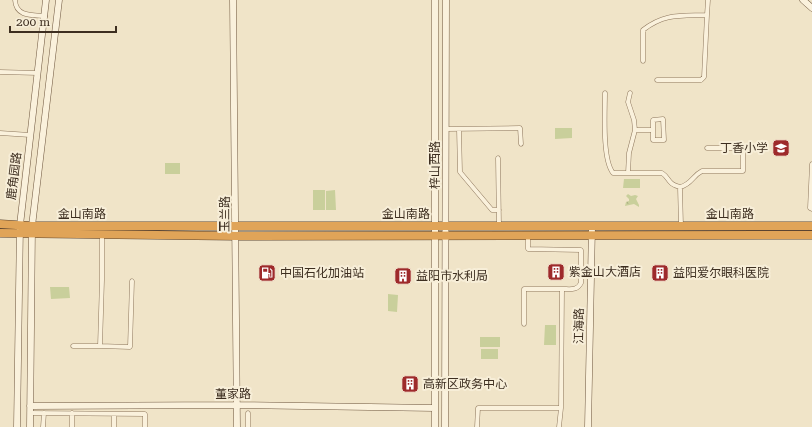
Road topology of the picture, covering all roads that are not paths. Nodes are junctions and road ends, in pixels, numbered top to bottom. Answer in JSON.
{"nodes":[{"id":1,"x":15,"y":0,"type":"edge"},
{"id":2,"x":46,"y":0,"type":"edge"},
{"id":3,"x":59,"y":0,"type":"edge"},
{"id":4,"x":233,"y":0,"type":"edge"},
{"id":5,"x":435,"y":0,"type":"edge"},
{"id":6,"x":446,"y":0,"type":"edge"},
{"id":7,"x":708,"y":0,"type":"edge"},
{"id":8,"x":803,"y":0,"type":"edge"},
{"id":9,"x":812,"y":8,"type":"edge"},
{"id":10,"x":707,"y":15,"type":"junction"},
{"id":11,"x":45,"y":16,"type":"junction"},
{"id":12,"x":643,"y":61,"type":"dead end"},
{"id":13,"x":38,"y":71,"type":"junction"},
{"id":14,"x":50,"y":71,"type":"junction"},
{"id":15,"x":0,"y":72,"type":"edge"},
{"id":16,"x":656,"y":80,"type":"dead end"},
{"id":17,"x":605,"y":93,"type":"dead end"},
{"id":18,"x":630,"y":93,"type":"dead end"},
{"id":19,"x":435,"y":107,"type":"junction"},
{"id":20,"x":446,"y":107,"type":"junction"},
{"id":21,"x":446,"y":129,"type":"junction"},
{"id":22,"x":459,"y":129,"type":"junction"},
{"id":23,"x":635,"y":130,"type":"junction"},
{"id":24,"x":653,"y":130,"type":"junction"},
{"id":25,"x":0,"y":133,"type":"edge"},
{"id":26,"x":30,"y":135,"type":"junction"},
{"id":27,"x":521,"y":144,"type":"dead end"},
{"id":28,"x":707,"y":148,"type":"dead end"},
{"id":29,"x":498,"y":158,"type":"dead end"},
{"id":30,"x":812,"y":164,"type":"edge"},
{"id":31,"x":435,"y":170,"type":"junction"},
{"id":32,"x":446,"y":170,"type":"junction"},
{"id":33,"x":628,"y":173,"type":"junction"},
{"id":34,"x":680,"y":187,"type":"junction"},
{"id":35,"x":812,"y":209,"type":"edge"},
{"id":36,"x":21,"y":210,"type":"junction"},
{"id":37,"x":499,"y":210,"type":"junction"},
{"id":38,"x":34,"y":211,"type":"junction"},
{"id":39,"x":0,"y":224,"type":"edge"},
{"id":40,"x":20,"y":225,"type":"junction"},
{"id":41,"x":76,"y":226,"type":"junction"},
{"id":42,"x":186,"y":226,"type":"junction"},
{"id":43,"x":236,"y":226,"type":"junction"},
{"id":44,"x":435,"y":226,"type":"junction"},
{"id":45,"x":445,"y":226,"type":"junction"},
{"id":46,"x":499,"y":226,"type":"junction"},
{"id":47,"x":592,"y":226,"type":"junction"},
{"id":48,"x":681,"y":226,"type":"junction"},
{"id":49,"x":812,"y":226,"type":"edge"},
{"id":50,"x":32,"y":230,"type":"junction"},
{"id":51,"x":0,"y":233,"type":"edge"},
{"id":52,"x":20,"y":234,"type":"junction"},
{"id":53,"x":76,"y":235,"type":"junction"},
{"id":54,"x":102,"y":235,"type":"junction"},
{"id":55,"x":592,"y":235,"type":"junction"},
{"id":56,"x":812,"y":235,"type":"edge"},
{"id":57,"x":186,"y":236,"type":"junction"},
{"id":58,"x":236,"y":236,"type":"junction"},
{"id":59,"x":435,"y":236,"type":"junction"},
{"id":60,"x":445,"y":236,"type":"junction"},
{"id":61,"x":528,"y":236,"type":"junction"},
{"id":62,"x":19,"y":247,"type":"junction"},
{"id":63,"x":32,"y":247,"type":"junction"},
{"id":64,"x":132,"y":281,"type":"dead end"},
{"id":65,"x":562,"y":289,"type":"junction"},
{"id":66,"x":524,"y":324,"type":"dead end"},
{"id":67,"x":73,"y":346,"type":"dead end"},
{"id":68,"x":100,"y":346,"type":"junction"},
{"id":69,"x":18,"y":369,"type":"junction"},
{"id":70,"x":31,"y":369,"type":"junction"},
{"id":71,"x":237,"y":405,"type":"junction"},
{"id":72,"x":435,"y":408,"type":"junction"},
{"id":73,"x":561,"y":408,"type":"junction"},
{"id":74,"x":30,"y":410,"type":"junction"},
{"id":75,"x":17,"y":413,"type":"junction"},
{"id":76,"x":44,"y":413,"type":"junction"},
{"id":77,"x":72,"y":413,"type":"junction"},
{"id":78,"x":248,"y":413,"type":"dead end"},
{"id":79,"x":114,"y":414,"type":"junction"},
{"id":80,"x":17,"y":427,"type":"edge"},
{"id":81,"x":30,"y":427,"type":"edge"},
{"id":82,"x":43,"y":427,"type":"edge"},
{"id":83,"x":72,"y":427,"type":"edge"},
{"id":84,"x":114,"y":427,"type":"edge"},
{"id":85,"x":145,"y":427,"type":"edge"},
{"id":86,"x":237,"y":427,"type":"edge"},
{"id":87,"x":248,"y":427,"type":"edge"},
{"id":88,"x":435,"y":427,"type":"edge"},
{"id":89,"x":445,"y":427,"type":"edge"},
{"id":90,"x":477,"y":427,"type":"edge"},
{"id":91,"x":559,"y":427,"type":"edge"},
{"id":92,"x":588,"y":427,"type":"edge"}],
"edges":[{"from":1,"to":11,"type":"street"},
{"from":2,"to":11,"type":"street","name":"鹿角园路"},
{"from":3,"to":14,"type":"street","name":"鹿角园路"},
{"from":4,"to":43,"type":"street","name":"玉兰路"},
{"from":5,"to":19,"type":"street","name":"梓山西路"},
{"from":6,"to":20,"type":"street","name":"梓山西路"},
{"from":7,"to":10,"type":"street"},
{"from":8,"to":9,"type":"street"},
{"from":10,"to":12,"type":"street"},
{"from":10,"to":16,"type":"street"},
{"from":11,"to":13,"type":"street","name":"鹿角园路"},
{"from":13,"to":14,"type":"street"},
{"from":13,"to":15,"type":"street"},
{"from":13,"to":26,"type":"street","name":"鹿角园路"},
{"from":14,"to":38,"type":"street","name":"鹿角园路"},
{"from":17,"to":33,"type":"street"},
{"from":18,"to":23,"type":"street"},
{"from":19,"to":20,"type":"street"},
{"from":19,"to":31,"type":"street","name":"梓山西路"},
{"from":20,"to":21,"type":"street","name":"梓山西路"},
{"from":21,"to":22,"type":"street"},
{"from":21,"to":32,"type":"street","name":"梓山西路"},
{"from":22,"to":27,"type":"street"},
{"from":22,"to":37,"type":"street"},
{"from":23,"to":24,"type":"street"},
{"from":23,"to":33,"type":"street"},
{"from":24,"to":24,"type":"street"},
{"from":25,"to":26,"type":"street"},
{"from":26,"to":36,"type":"street","name":"鹿角园路"},
{"from":28,"to":34,"type":"street"},
{"from":29,"to":37,"type":"street"},
{"from":30,"to":35,"type":"street"},
{"from":31,"to":32,"type":"street"},
{"from":31,"to":44,"type":"street","name":"梓山西路"},
{"from":32,"to":45,"type":"street","name":"梓山西路"},
{"from":33,"to":34,"type":"street"},
{"from":34,"to":48,"type":"street"},
{"from":36,"to":38,"type":"street"},
{"from":36,"to":40,"type":"street","name":"鹿角园路"},
{"from":37,"to":46,"type":"street"},
{"from":38,"to":50,"type":"street","name":"鹿角园路"},
{"from":39,"to":40,"type":"highway","name":"金山南路"},
{"from":40,"to":50,"type":"highway","name":"金山南路"},
{"from":40,"to":52,"type":"street","name":"鹿角园路"},
{"from":41,"to":42,"type":"highway","name":"金山南路"},
{"from":41,"to":50,"type":"highway","name":"金山南路"},
{"from":41,"to":53,"type":"highway"},
{"from":42,"to":43,"type":"highway","name":"金山南路"},
{"from":42,"to":57,"type":"highway"},
{"from":43,"to":44,"type":"highway","name":"金山南路"},
{"from":43,"to":58,"type":"street","name":"玉兰路"},
{"from":44,"to":45,"type":"highway","name":"金山南路"},
{"from":44,"to":59,"type":"street","name":"梓山西路"},
{"from":45,"to":46,"type":"highway","name":"金山南路"},
{"from":45,"to":60,"type":"street","name":"梓山西路"},
{"from":46,"to":47,"type":"highway","name":"金山南路"},
{"from":47,"to":48,"type":"highway","name":"金山南路"},
{"from":47,"to":55,"type":"street","name":"江海路"},
{"from":48,"to":49,"type":"highway","name":"金山南路"},
{"from":50,"to":52,"type":"highway","name":"金山南路"},
{"from":50,"to":53,"type":"highway","name":"金山南路"},
{"from":50,"to":63,"type":"street","name":"鹿角园路"},
{"from":51,"to":52,"type":"highway","name":"金山南路"},
{"from":52,"to":62,"type":"street","name":"鹿角园路"},
{"from":53,"to":54,"type":"highway","name":"金山南路"},
{"from":54,"to":57,"type":"highway","name":"金山南路"},
{"from":54,"to":68,"type":"street"},
{"from":55,"to":56,"type":"highway","name":"金山南路"},
{"from":55,"to":61,"type":"highway","name":"金山南路"},
{"from":55,"to":92,"type":"street","name":"江海路"},
{"from":57,"to":58,"type":"highway","name":"金山南路"},
{"from":58,"to":59,"type":"highway","name":"金山南路"},
{"from":58,"to":71,"type":"street","name":"玉兰路"},
{"from":59,"to":60,"type":"highway","name":"金山南路"},
{"from":59,"to":72,"type":"street","name":"梓山西路"},
{"from":60,"to":61,"type":"highway","name":"金山南路"},
{"from":60,"to":89,"type":"street","name":"梓山西路"},
{"from":61,"to":65,"type":"street"},
{"from":62,"to":63,"type":"street"},
{"from":62,"to":69,"type":"street","name":"鹿角园路"},
{"from":63,"to":70,"type":"street","name":"鹿角园路"},
{"from":64,"to":68,"type":"street"},
{"from":65,"to":66,"type":"street"},
{"from":65,"to":73,"type":"street"},
{"from":67,"to":68,"type":"street"},
{"from":69,"to":70,"type":"street"},
{"from":69,"to":75,"type":"street","name":"鹿角园路"},
{"from":70,"to":74,"type":"street","name":"鹿角园路"},
{"from":71,"to":72,"type":"street","name":"董家路"},
{"from":71,"to":74,"type":"street","name":"董家路"},
{"from":71,"to":86,"type":"street","name":"玉兰路"},
{"from":72,"to":88,"type":"street","name":"梓山西路"},
{"from":73,"to":90,"type":"street"},
{"from":73,"to":91,"type":"street"},
{"from":74,"to":75,"type":"street","name":"董家路"},
{"from":74,"to":76,"type":"street"},
{"from":74,"to":81,"type":"street","name":"鹿角园路"},
{"from":75,"to":80,"type":"street","name":"鹿角园路"},
{"from":76,"to":77,"type":"street"},
{"from":76,"to":82,"type":"street"},
{"from":77,"to":79,"type":"street"},
{"from":77,"to":83,"type":"street"},
{"from":78,"to":87,"type":"street"},
{"from":79,"to":84,"type":"street"},
{"from":79,"to":85,"type":"street"}]}
